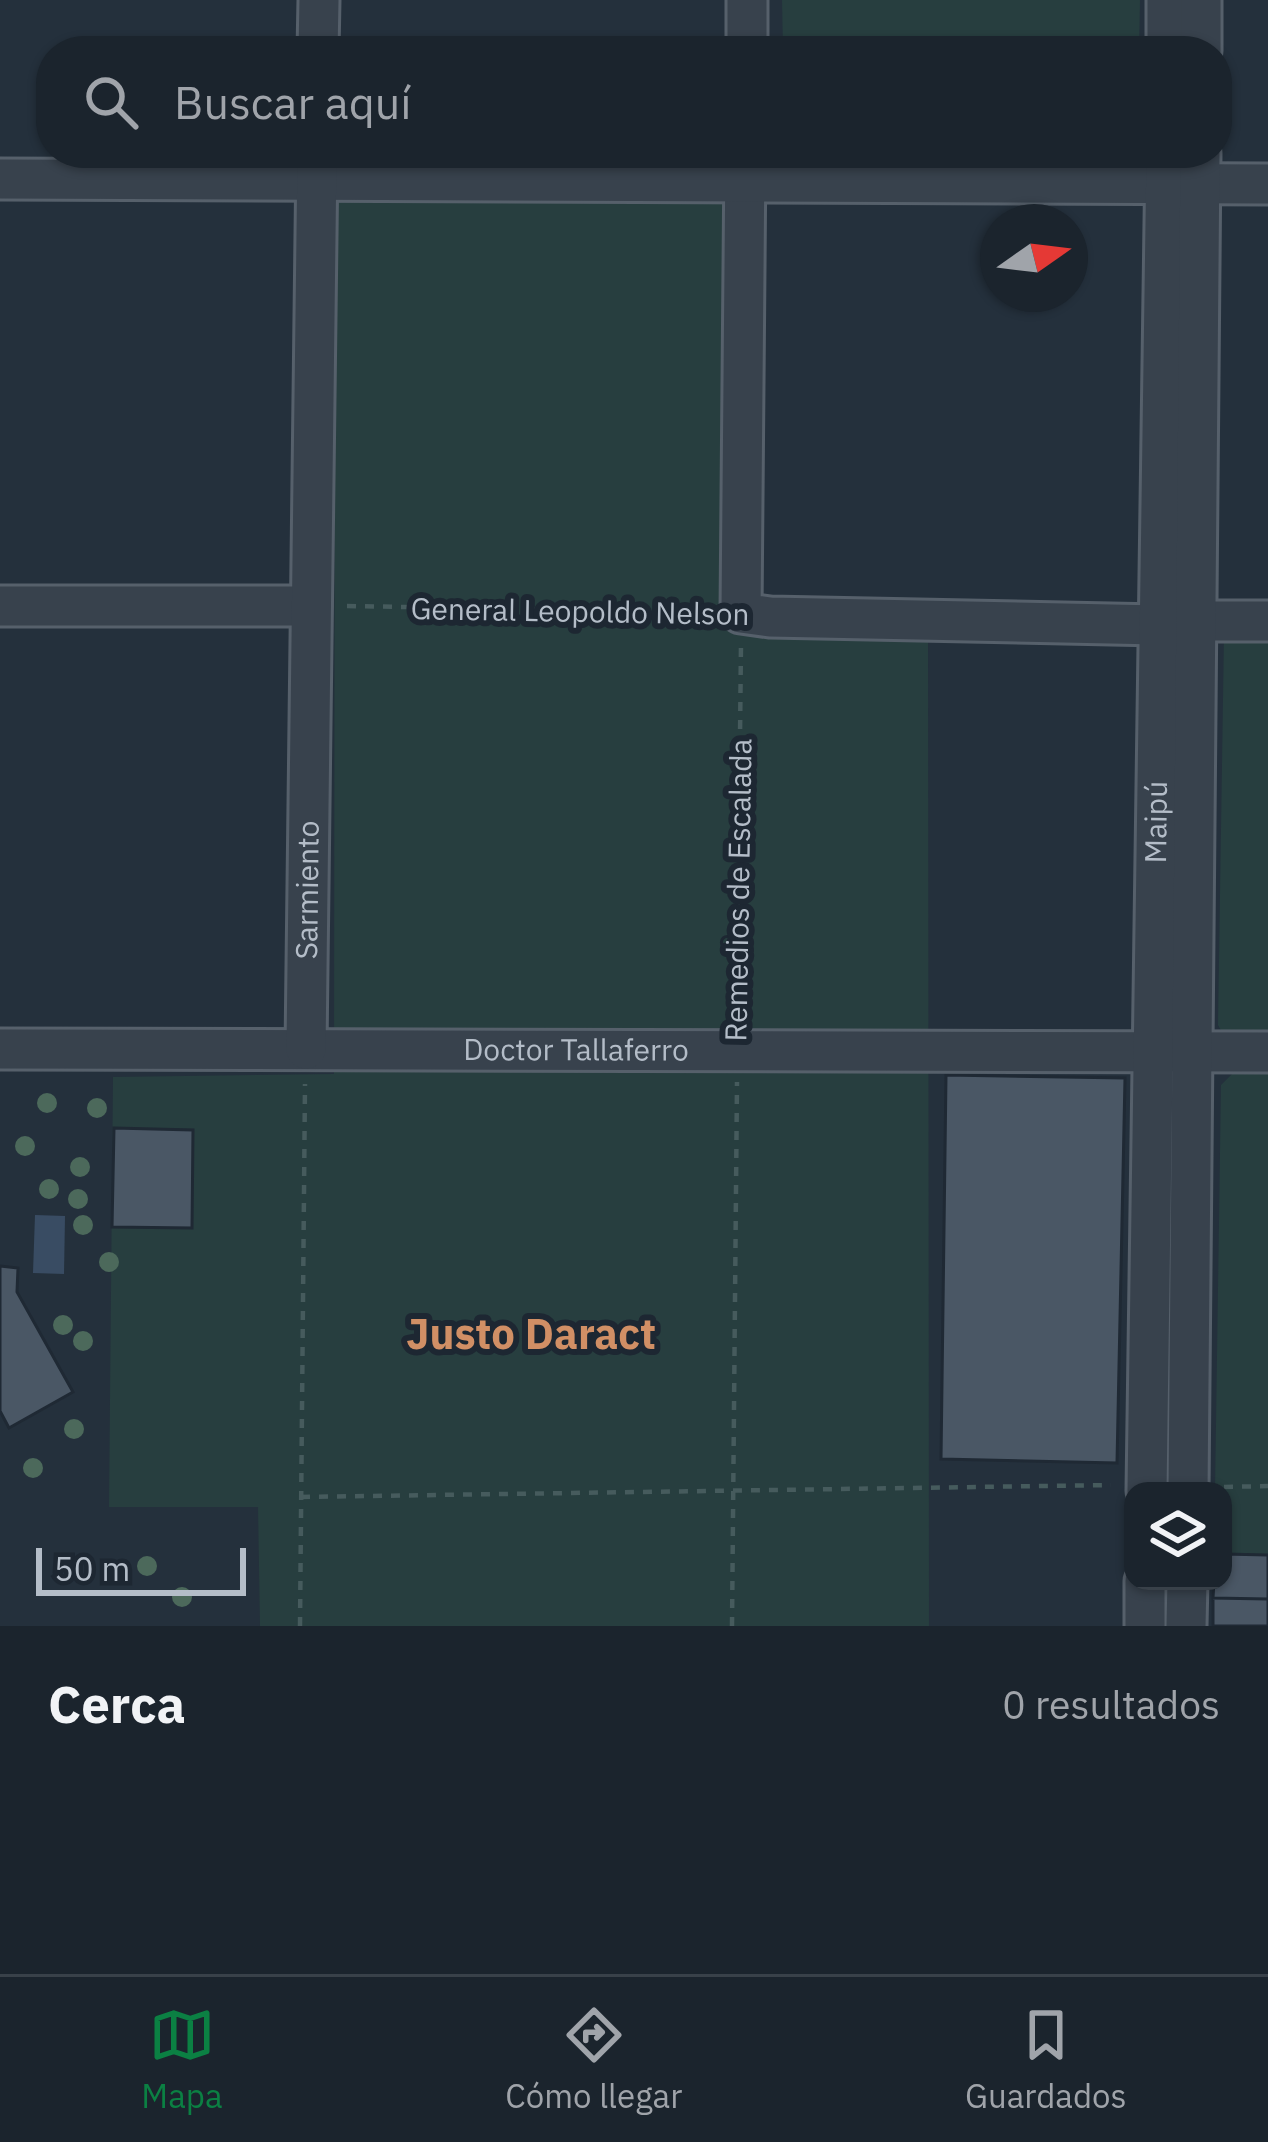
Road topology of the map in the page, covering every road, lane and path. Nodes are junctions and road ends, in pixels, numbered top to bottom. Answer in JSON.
{"nodes":[{"id":1,"x":319,"y":0,"type":"edge"},
{"id":2,"x":748,"y":0,"type":"edge"},
{"id":3,"x":1167,"y":0,"type":"edge"},
{"id":4,"x":1201,"y":0,"type":"edge"},
{"id":5,"x":318,"y":36,"type":"edge"},
{"id":6,"x":747,"y":36,"type":"edge"},
{"id":7,"x":1167,"y":36,"type":"edge"},
{"id":8,"x":1201,"y":36,"type":"edge"},
{"id":9,"x":264,"y":168,"type":"edge"},
{"id":10,"x":317,"y":168,"type":"edge"},
{"id":11,"x":745,"y":168,"type":"edge"},
{"id":12,"x":1182,"y":168,"type":"edge"},
{"id":13,"x":0,"y":178,"type":"edge"},
{"id":14,"x":1268,"y":184,"type":"edge"},
{"id":15,"x":0,"y":606,"type":"edge"},
{"id":16,"x":311,"y":606,"type":"junction"},
{"id":17,"x":741,"y":613,"type":"junction"},
{"id":18,"x":1268,"y":621,"type":"edge"},
{"id":19,"x":1178,"y":623,"type":"junction"},
{"id":20,"x":0,"y":1048,"type":"edge"},
{"id":21,"x":306,"y":1048,"type":"junction"},
{"id":22,"x":737,"y":1051,"type":"junction"},
{"id":23,"x":1268,"y":1052,"type":"edge"},
{"id":24,"x":1193,"y":1053,"type":"junction"},
{"id":25,"x":1153,"y":1054,"type":"junction"},
{"id":26,"x":1147,"y":1482,"type":"edge"},
{"id":27,"x":1188,"y":1482,"type":"edge"},
{"id":28,"x":1268,"y":1486,"type":"edge"},
{"id":29,"x":1232,"y":1487,"type":"edge"},
{"id":30,"x":1124,"y":1488,"type":"edge"},
{"id":31,"x":733,"y":1490,"type":"junction"},
{"id":32,"x":301,"y":1497,"type":"junction"},
{"id":33,"x":1145,"y":1590,"type":"edge"},
{"id":34,"x":1187,"y":1590,"type":"edge"},
{"id":35,"x":300,"y":1626,"type":"edge"},
{"id":36,"x":732,"y":1626,"type":"edge"},
{"id":37,"x":1145,"y":1626,"type":"edge"},
{"id":38,"x":1186,"y":1626,"type":"edge"}],
"edges":[{"from":1,"to":5,"type":"street"},
{"from":2,"to":6,"type":"street"},
{"from":3,"to":7,"type":"street"},
{"from":4,"to":8,"type":"street"},
{"from":9,"to":13,"type":"street"},
{"from":10,"to":16,"type":"street","name":"Sarmiento"},
{"from":11,"to":12,"type":"street"},
{"from":11,"to":17,"type":"street"},
{"from":12,"to":14,"type":"street"},
{"from":12,"to":19,"type":"street","name":"Maipú"},
{"from":15,"to":16,"type":"street"},
{"from":16,"to":17,"type":"path","name":"General Leopoldo Nelson"},
{"from":16,"to":21,"type":"street","name":"Sarmiento"},
{"from":17,"to":19,"type":"street","name":"General Leopoldo Nelson"},
{"from":17,"to":22,"type":"path","name":"Remedios de Escalada"},
{"from":18,"to":19,"type":"street","name":"General Leopoldo Nelson"},
{"from":19,"to":24,"type":"street","name":"Maipú"},
{"from":19,"to":25,"type":"street","name":"Maipú"},
{"from":20,"to":21,"type":"street","name":"Doctor Tallaferro"},
{"from":21,"to":22,"type":"street","name":"Doctor Tallaferro"},
{"from":21,"to":32,"type":"path"},
{"from":22,"to":25,"type":"street","name":"Doctor Tallaferro"},
{"from":22,"to":31,"type":"path","name":"Remedios de Escalada"},
{"from":23,"to":24,"type":"street"},
{"from":24,"to":25,"type":"street","name":"Doctor Tallaferro"},
{"from":24,"to":27,"type":"street","name":"Maipú"},
{"from":25,"to":26,"type":"street","name":"Maipú"},
{"from":28,"to":29,"type":"path"},
{"from":30,"to":31,"type":"path"},
{"from":31,"to":32,"type":"path"},
{"from":31,"to":36,"type":"path","name":"Remedios de Escalada"},
{"from":32,"to":35,"type":"path"},
{"from":33,"to":37,"type":"street"},
{"from":34,"to":38,"type":"street"}]}
